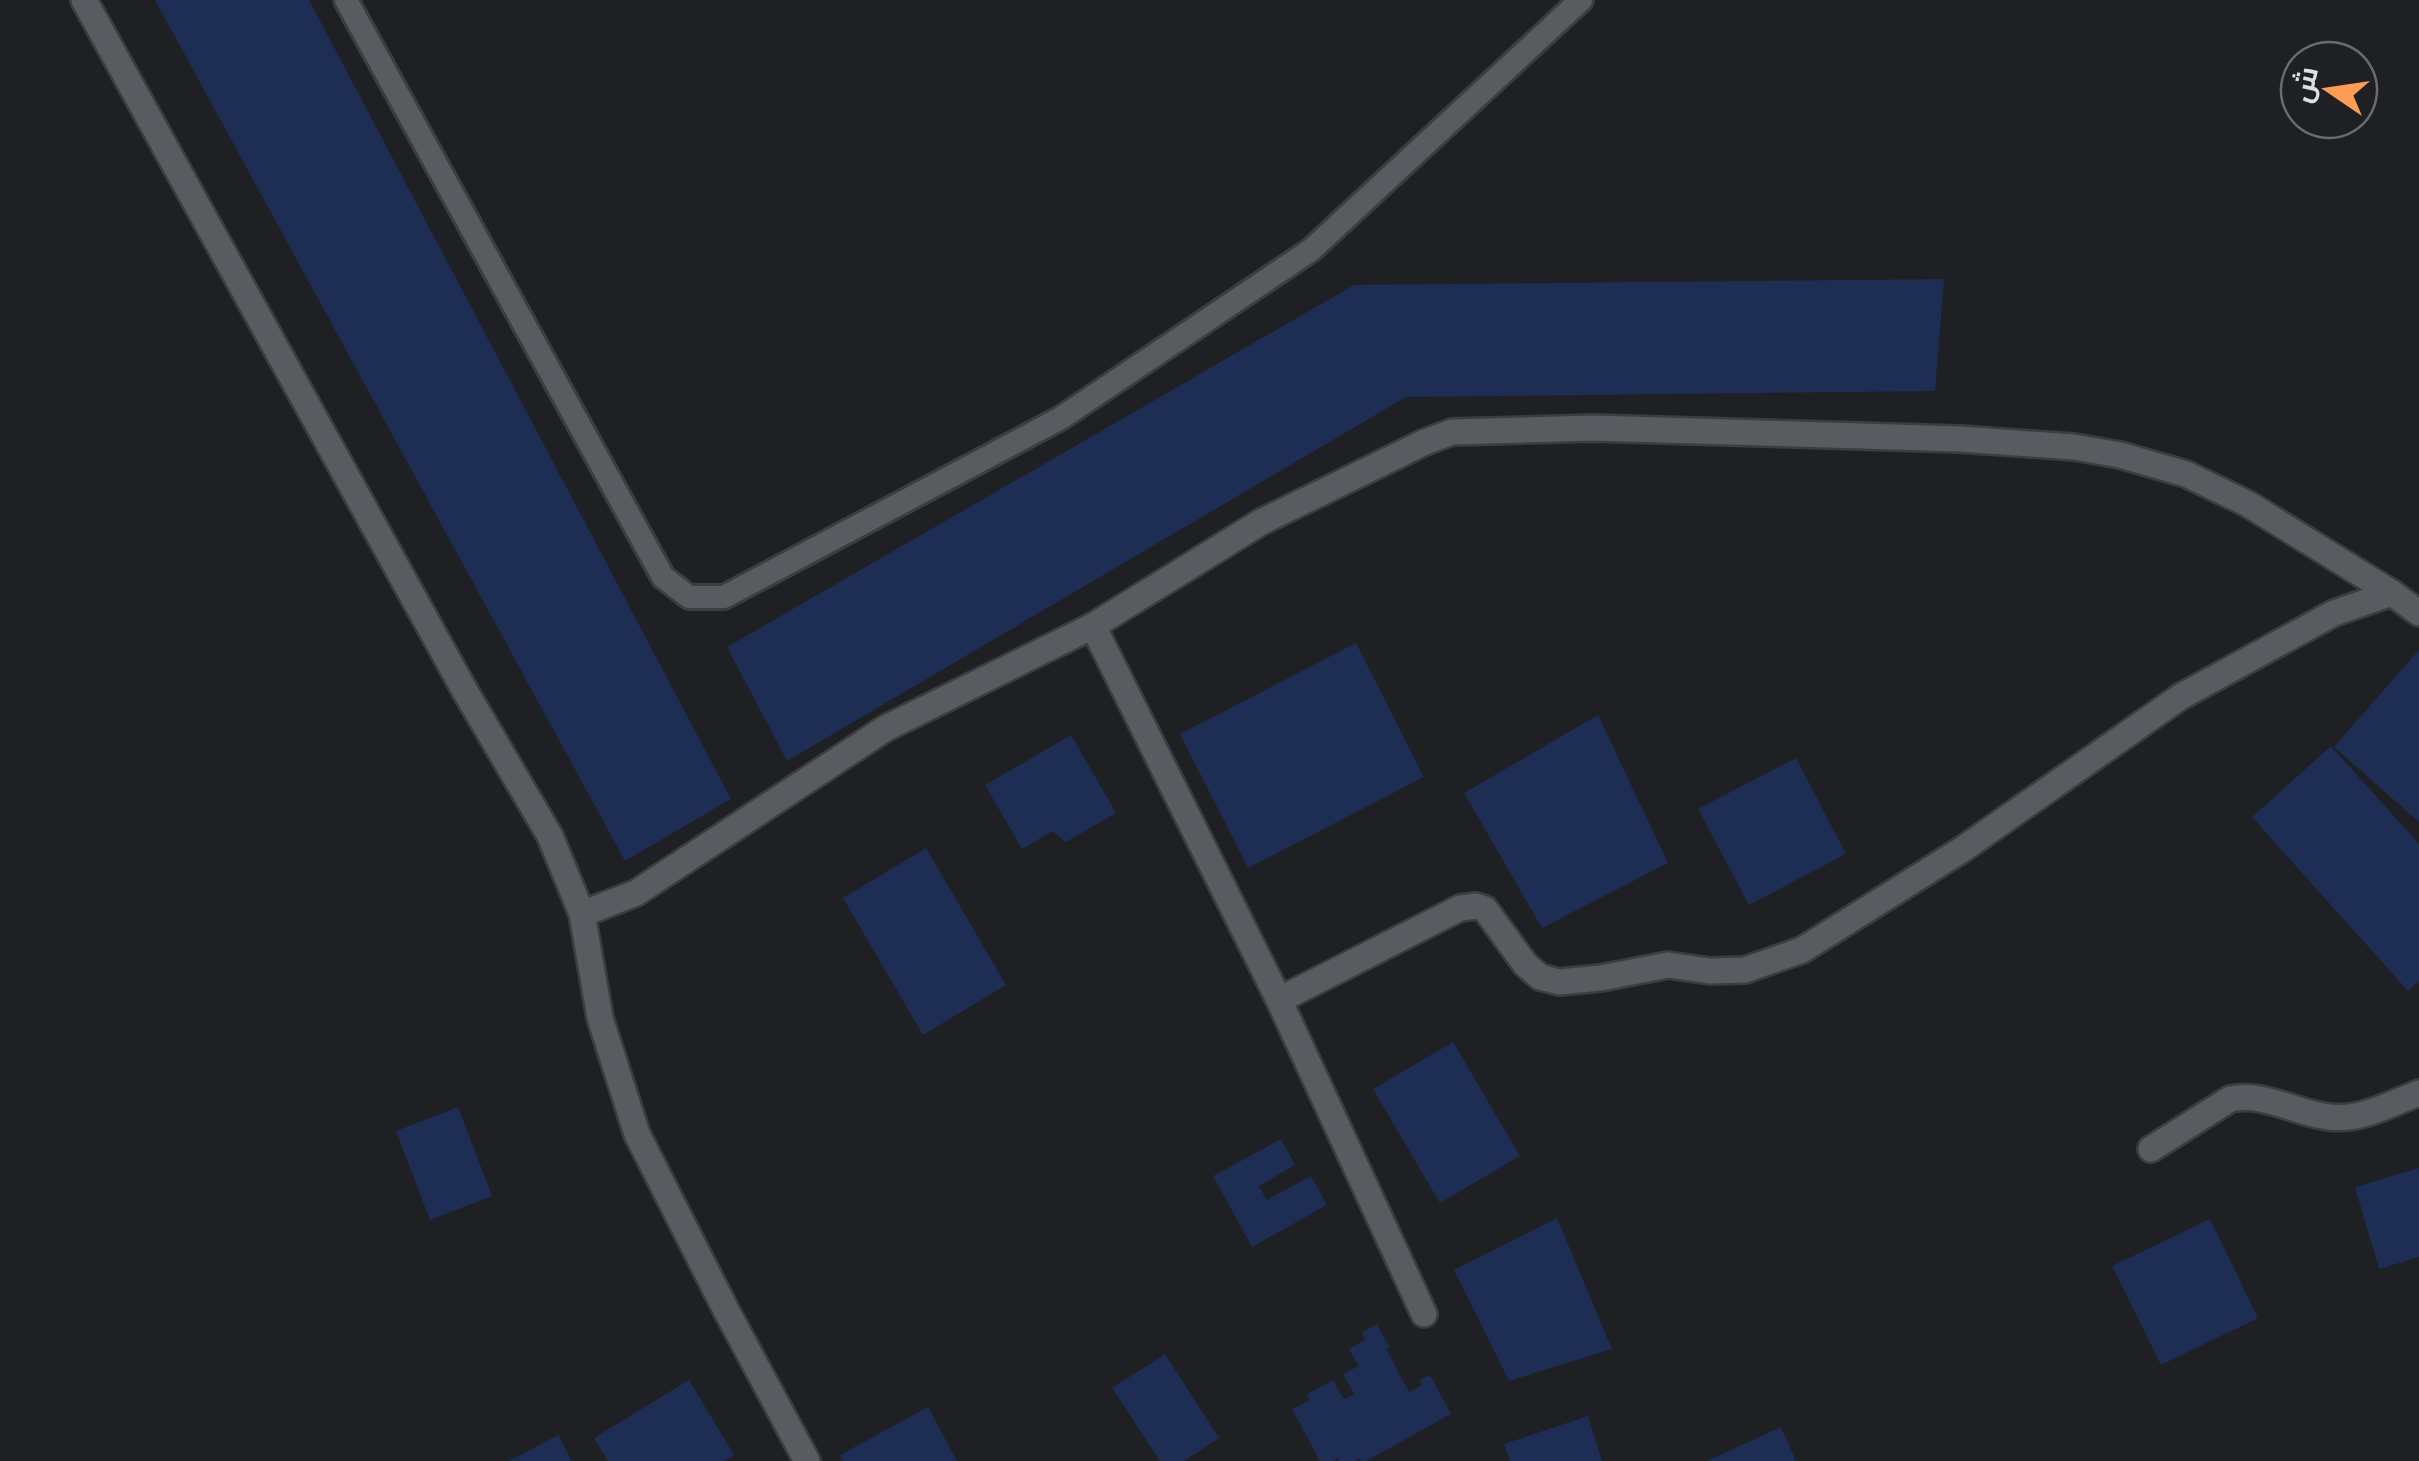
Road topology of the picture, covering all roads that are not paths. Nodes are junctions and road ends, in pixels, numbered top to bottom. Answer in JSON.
{"nodes":[{"id":1,"x":84,"y":0,"type":"edge"},
{"id":2,"x":346,"y":0,"type":"edge"},
{"id":3,"x":1581,"y":0,"type":"edge"},
{"id":4,"x":2392,"y":593,"type":"junction"},
{"id":5,"x":2419,"y":613,"type":"edge"},
{"id":6,"x":1093,"y":626,"type":"junction"},
{"id":7,"x":582,"y":914,"type":"junction"},
{"id":8,"x":1279,"y":1000,"type":"junction"},
{"id":9,"x":2419,"y":1093,"type":"edge"},
{"id":10,"x":2151,"y":1149,"type":"dead end"},
{"id":11,"x":1424,"y":1314,"type":"dead end"},
{"id":12,"x":807,"y":1461,"type":"edge"}],
"edges":[{"from":1,"to":7,"type":"street"},
{"from":2,"to":3,"type":"lane"},
{"from":4,"to":5,"type":"street"},
{"from":4,"to":6,"type":"street"},
{"from":4,"to":8,"type":"street"},
{"from":6,"to":7,"type":"street"},
{"from":6,"to":8,"type":"street"},
{"from":7,"to":12,"type":"street"},
{"from":8,"to":11,"type":"street"},
{"from":9,"to":10,"type":"street"}]}
